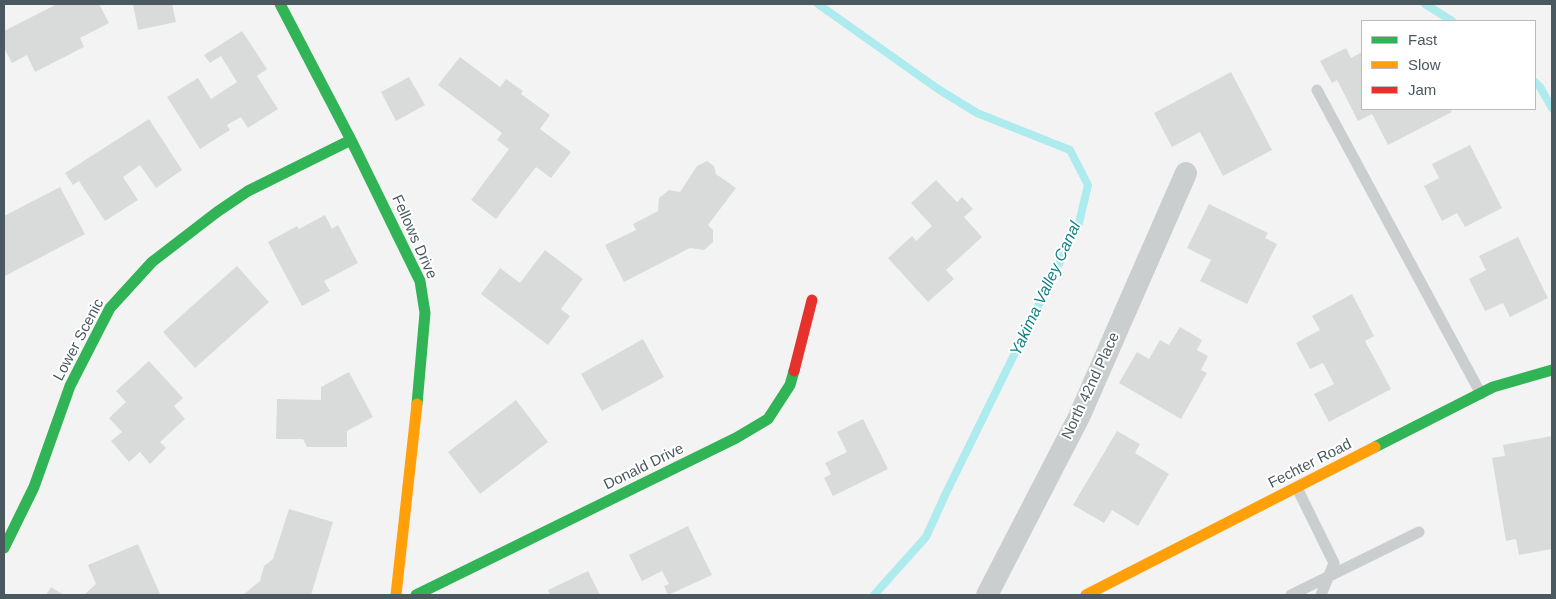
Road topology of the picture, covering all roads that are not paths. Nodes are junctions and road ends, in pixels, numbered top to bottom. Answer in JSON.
{"nodes":[{"id":1,"x":280,"y":4,"type":"edge"},
{"id":2,"x":1317,"y":90,"type":"dead end"},
{"id":3,"x":351,"y":140,"type":"junction"},
{"id":4,"x":1186,"y":173,"type":"dead end"},
{"id":5,"x":812,"y":300,"type":"dead end"},
{"id":6,"x":1552,"y":370,"type":"edge"},
{"id":7,"x":1481,"y":394,"type":"junction"},
{"id":8,"x":1296,"y":488,"type":"junction"},
{"id":9,"x":1419,"y":532,"type":"dead end"},
{"id":10,"x":4,"y":548,"type":"edge"},
{"id":11,"x":1329,"y":576,"type":"junction"},
{"id":12,"x":396,"y":595,"type":"edge"},
{"id":13,"x":416,"y":595,"type":"edge"},
{"id":14,"x":987,"y":595,"type":"edge"},
{"id":15,"x":1086,"y":595,"type":"edge"},
{"id":16,"x":1291,"y":595,"type":"edge"},
{"id":17,"x":1321,"y":595,"type":"edge"}],
"edges":[{"from":1,"to":3,"type":"street","name":"Fellows Drive"},
{"from":2,"to":7,"type":"lane"},
{"from":3,"to":10,"type":"street","name":"Lower Scenic"},
{"from":3,"to":12,"type":"street","name":"Fellows Drive"},
{"from":4,"to":14,"type":"street","name":"North 42nd Place"},
{"from":5,"to":13,"type":"street","name":"Donald Drive"},
{"from":6,"to":7,"type":"street","name":"Fechter Road"},
{"from":7,"to":8,"type":"street","name":"Fechter Road"},
{"from":8,"to":11,"type":"lane"},
{"from":8,"to":15,"type":"street","name":"Fechter Road"},
{"from":9,"to":11,"type":"lane"},
{"from":11,"to":16,"type":"lane"},
{"from":11,"to":17,"type":"lane"}]}
